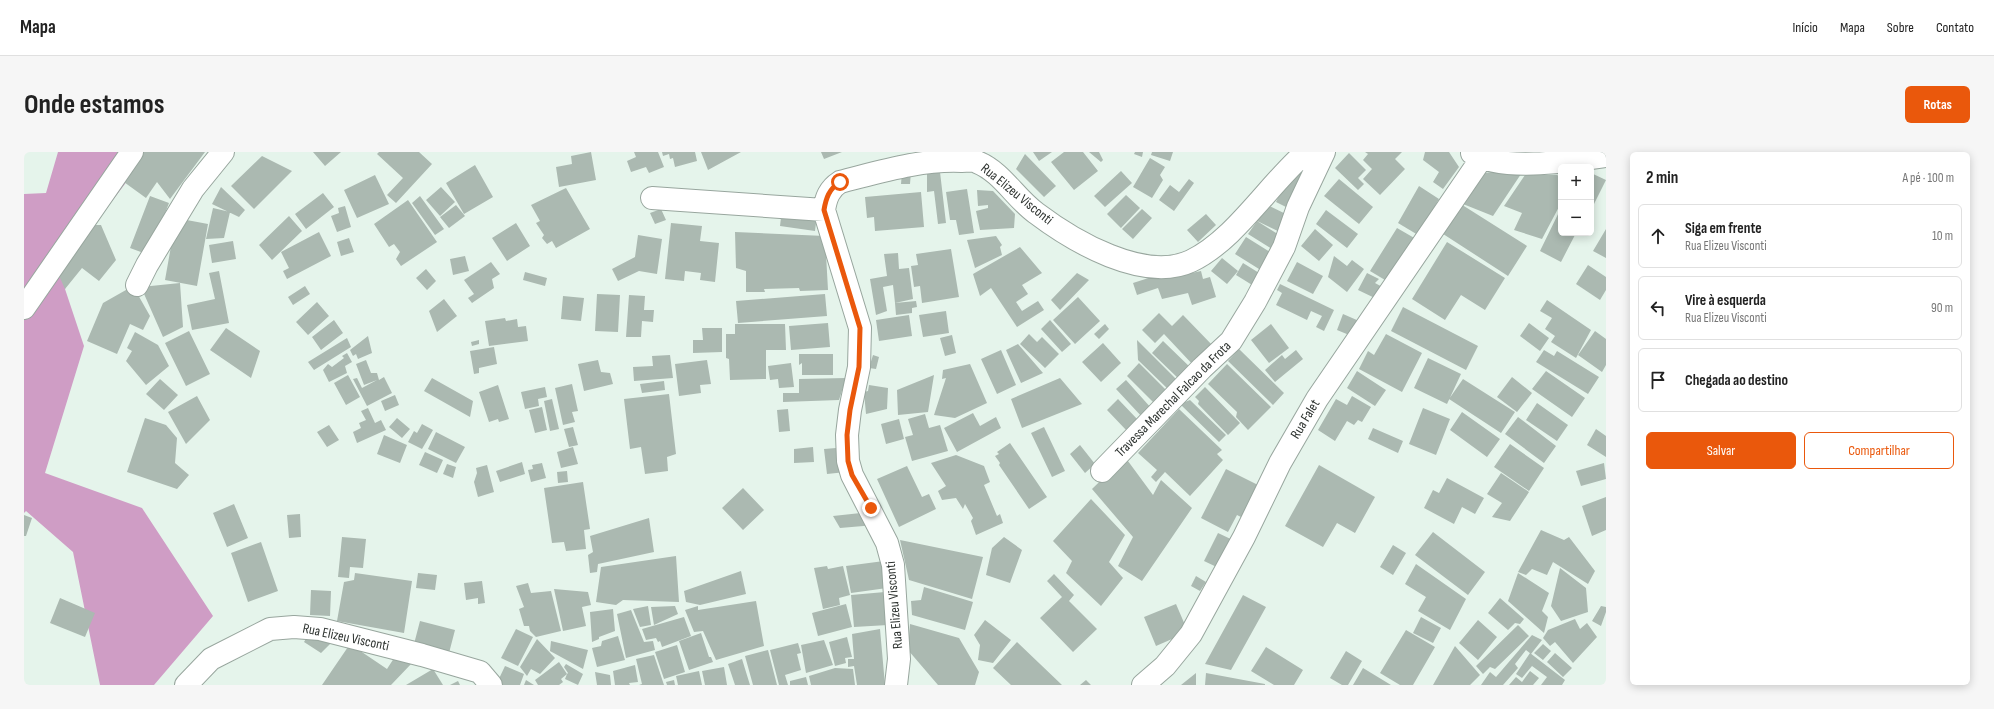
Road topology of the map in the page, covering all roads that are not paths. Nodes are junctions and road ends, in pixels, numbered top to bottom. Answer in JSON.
{"nodes":[{"id":1,"x":132,"y":152,"type":"edge"},
{"id":2,"x":223,"y":152,"type":"edge"},
{"id":3,"x":1306,"y":152,"type":"edge"},
{"id":4,"x":1324,"y":152,"type":"edge"},
{"id":5,"x":1480,"y":154,"type":"edge"},
{"id":6,"x":1606,"y":156,"type":"edge"},
{"id":7,"x":652,"y":198,"type":"dead end"},
{"id":8,"x":824,"y":210,"type":"junction"},
{"id":9,"x":137,"y":285,"type":"dead end"},
{"id":10,"x":24,"y":308,"type":"edge"},
{"id":11,"x":1102,"y":471,"type":"dead end"},
{"id":12,"x":899,"y":659,"type":"junction"},
{"id":13,"x":186,"y":685,"type":"edge"},
{"id":14,"x":491,"y":685,"type":"edge"},
{"id":15,"x":896,"y":685,"type":"edge"},
{"id":16,"x":914,"y":685,"type":"edge"},
{"id":17,"x":1143,"y":685,"type":"edge"}],
"edges":[{"from":1,"to":10,"type":"street"},
{"from":2,"to":9,"type":"street"},
{"from":3,"to":8,"type":"street","name":"Rua Elizeu Visconti"},
{"from":4,"to":11,"type":"street","name":"Travessa Marechal Falcao da Frota"},
{"from":5,"to":6,"type":"street"},
{"from":5,"to":17,"type":"street","name":"Rua Falet"},
{"from":7,"to":8,"type":"street"},
{"from":8,"to":12,"type":"street","name":"Rua Elizeu Visconti"},
{"from":12,"to":15,"type":"street","name":"Rua Elizeu Visconti"},
{"from":12,"to":16,"type":"street"},
{"from":13,"to":14,"type":"street","name":"Rua Elizeu Visconti"}]}
